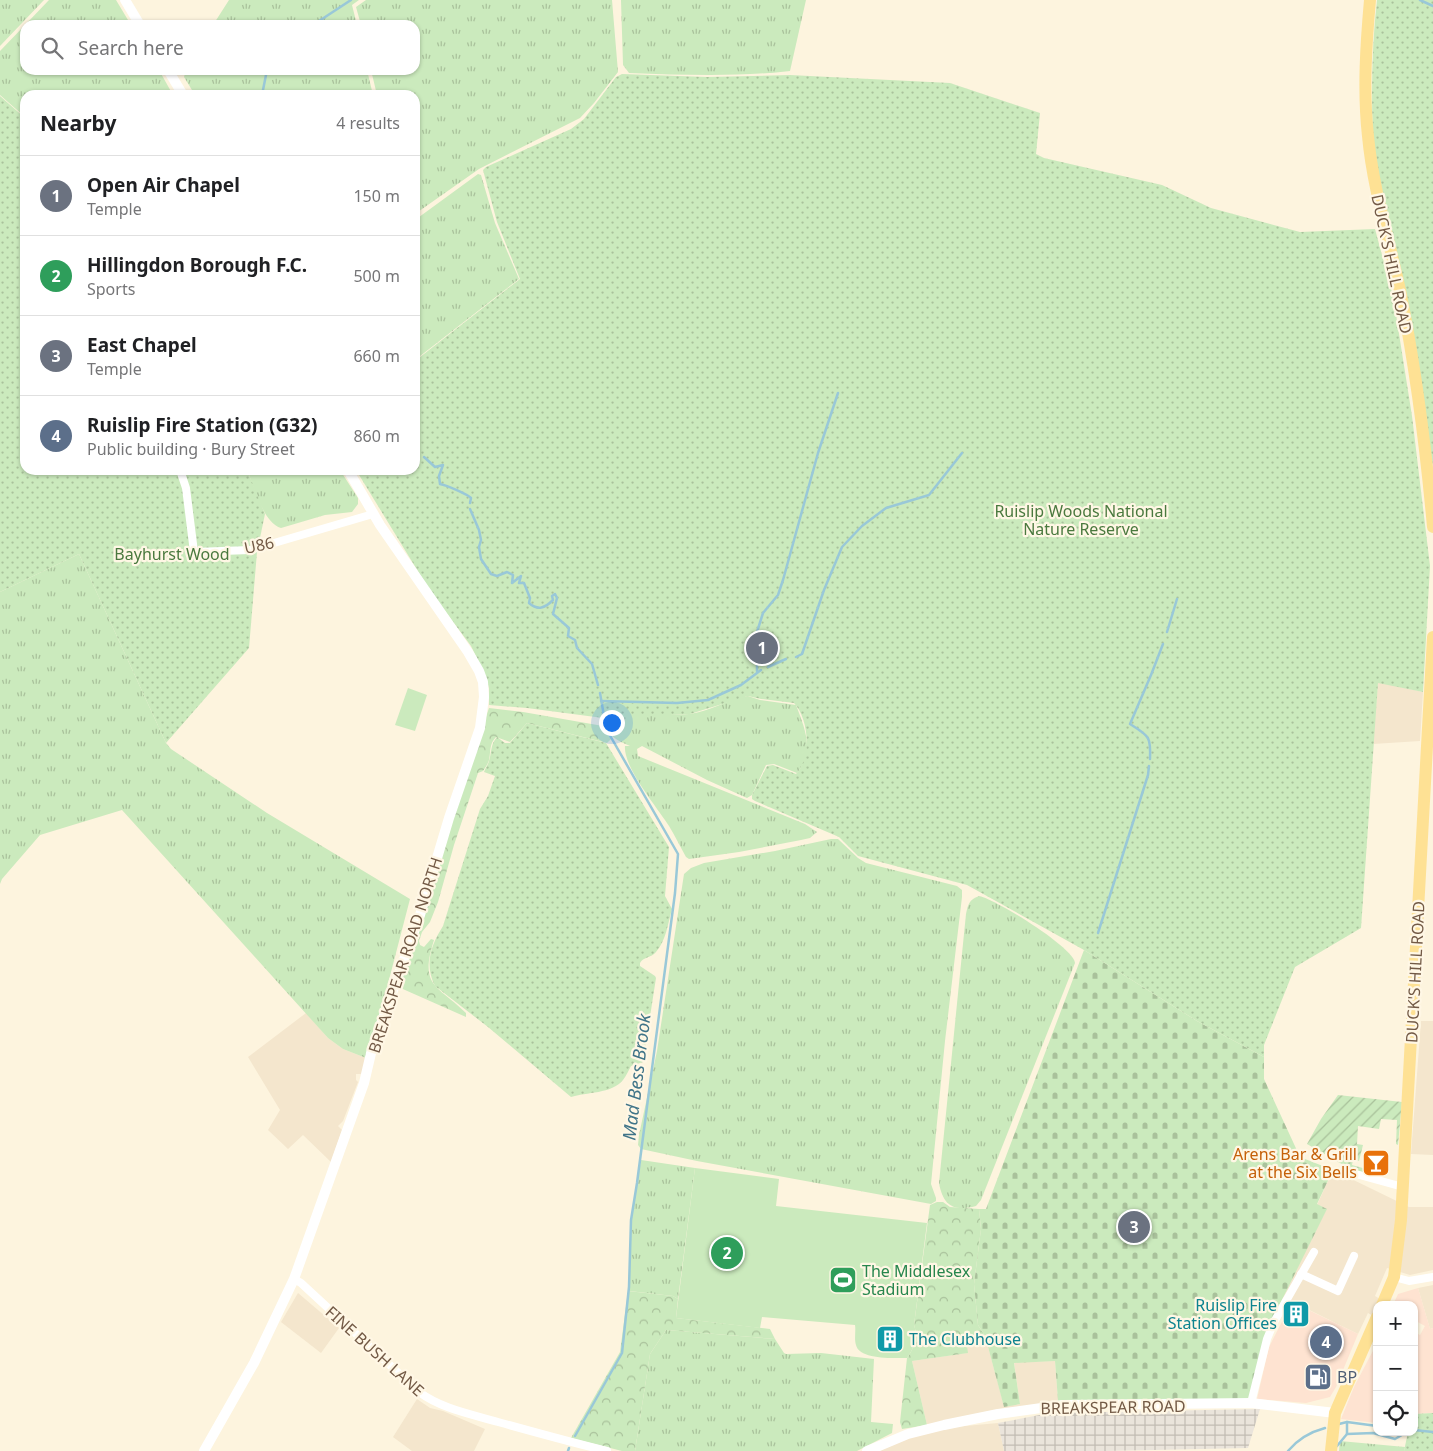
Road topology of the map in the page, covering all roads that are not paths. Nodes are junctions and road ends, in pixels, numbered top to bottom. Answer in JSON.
{"nodes":[{"id":1,"x":125,"y":0,"type":"edge"},
{"id":2,"x":1370,"y":0,"type":"edge"},
{"id":3,"x":137,"y":20,"type":"edge"},
{"id":4,"x":171,"y":75,"type":"edge"},
{"id":5,"x":181,"y":90,"type":"edge"},
{"id":6,"x":182,"y":475,"type":"edge"},
{"id":7,"x":351,"y":475,"type":"edge"},
{"id":8,"x":372,"y":514,"type":"junction"},
{"id":9,"x":1433,"y":527,"type":"edge"},
{"id":10,"x":1433,"y":637,"type":"edge"},
{"id":11,"x":1345,"y":1171,"type":"dead end"},
{"id":12,"x":1403,"y":1187,"type":"junction"},
{"id":13,"x":1314,"y":1252,"type":"dead end"},
{"id":14,"x":1354,"y":1256,"type":"dead end"},
{"id":15,"x":1301,"y":1274,"type":"junction"},
{"id":16,"x":1394,"y":1277,"type":"junction"},
{"id":17,"x":1433,"y":1278,"type":"edge"},
{"id":18,"x":294,"y":1279,"type":"junction"},
{"id":19,"x":1384,"y":1301,"type":"edge"},
{"id":20,"x":1373,"y":1326,"type":"edge"},
{"id":21,"x":1251,"y":1404,"type":"junction"},
{"id":22,"x":1335,"y":1414,"type":"junction"},
{"id":23,"x":204,"y":1451,"type":"edge"},
{"id":24,"x":606,"y":1451,"type":"edge"},
{"id":25,"x":867,"y":1451,"type":"edge"},
{"id":26,"x":1331,"y":1451,"type":"edge"}],
"edges":[{"from":1,"to":3,"type":"street"},
{"from":2,"to":9,"type":"main road","name":"DUCK'S HILL ROAD"},
{"from":4,"to":5,"type":"street"},
{"from":6,"to":8,"type":"street","name":"U86"},
{"from":7,"to":8,"type":"street","name":"BREAKSPEAR ROAD NORTH"},
{"from":8,"to":18,"type":"street","name":"BREAKSPEAR ROAD NORTH"},
{"from":10,"to":12,"type":"main road","name":"DUCK'S HILL ROAD"},
{"from":11,"to":12,"type":"street"},
{"from":12,"to":16,"type":"main road","name":"DUCK'S HILL ROAD"},
{"from":13,"to":15,"type":"street"},
{"from":14,"to":15,"type":"street"},
{"from":15,"to":21,"type":"street"},
{"from":16,"to":17,"type":"street"},
{"from":16,"to":19,"type":"main road","name":"DUCK'S HILL ROAD"},
{"from":18,"to":23,"type":"street","name":"BREAKSPEAR ROAD NORTH"},
{"from":18,"to":24,"type":"street","name":"FINE BUSH LANE"},
{"from":20,"to":22,"type":"main road"},
{"from":21,"to":22,"type":"street","name":"BREAKSPEAR ROAD"},
{"from":21,"to":25,"type":"street","name":"BREAKSPEAR ROAD"},
{"from":22,"to":26,"type":"main road"}]}
